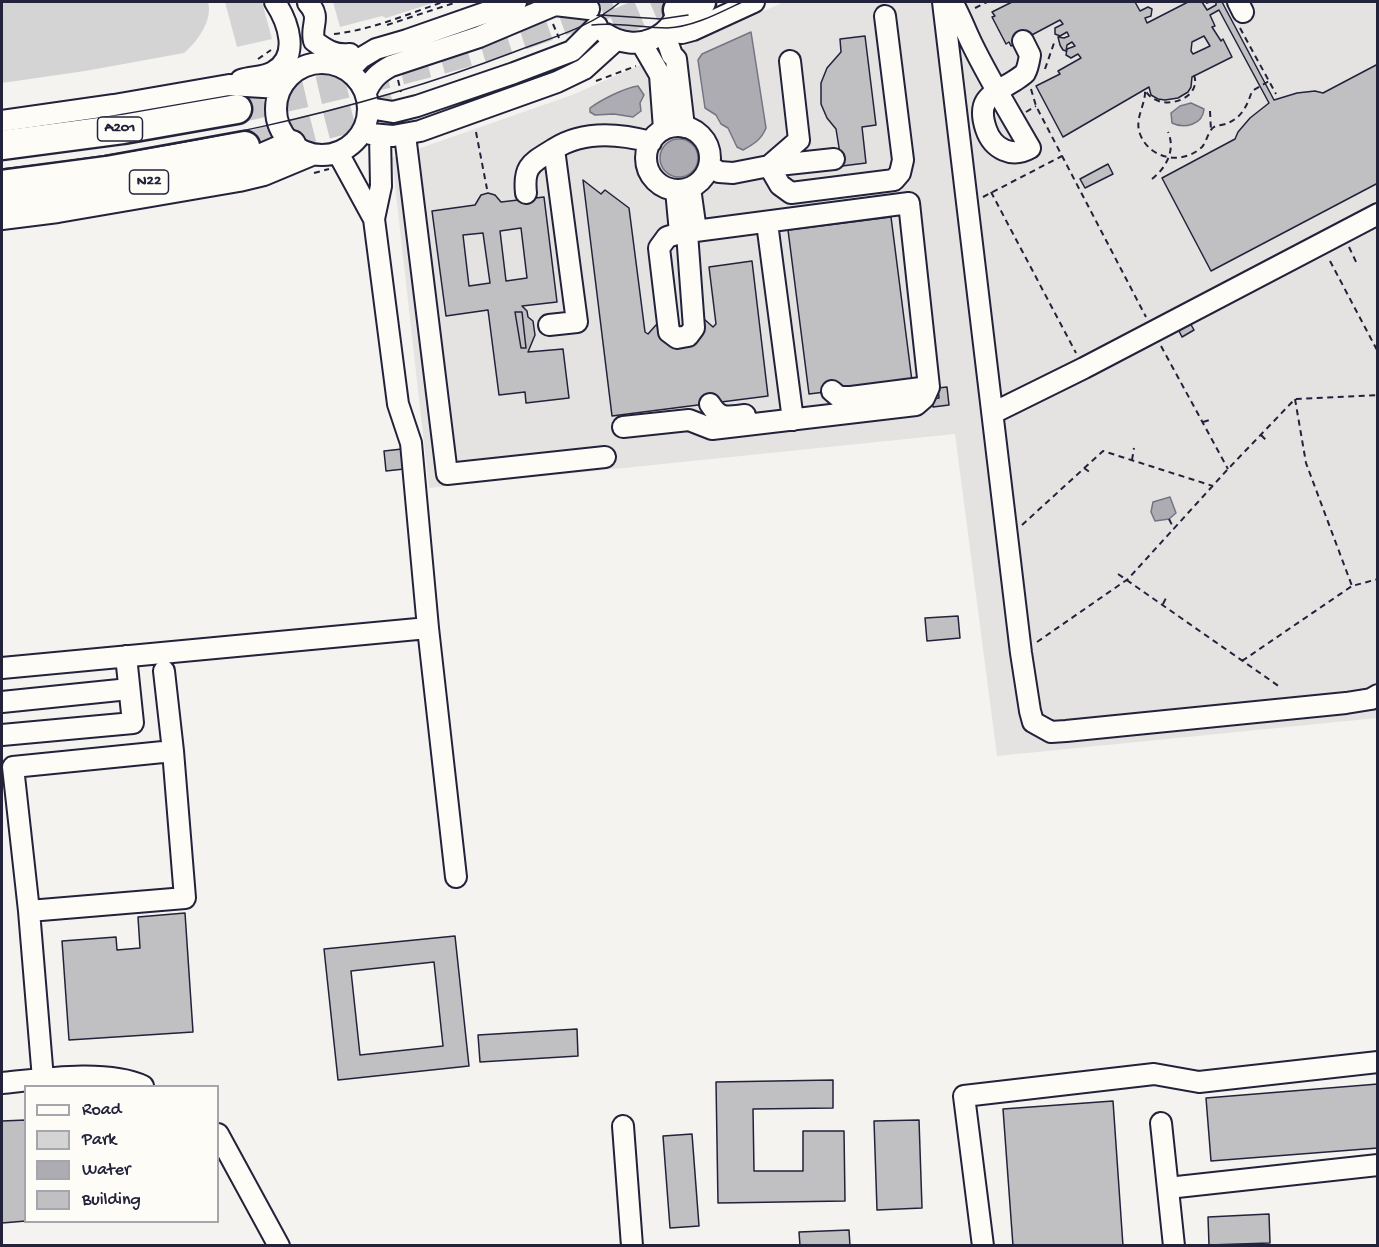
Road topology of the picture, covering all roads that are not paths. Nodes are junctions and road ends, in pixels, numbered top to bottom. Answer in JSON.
{"nodes":[{"id":1,"x":275,"y":2,"type":"edge"},
{"id":2,"x":308,"y":2,"type":"edge"},
{"id":3,"x":516,"y":2,"type":"edge"},
{"id":4,"x":754,"y":2,"type":"edge"},
{"id":5,"x":943,"y":2,"type":"edge"},
{"id":6,"x":952,"y":2,"type":"edge"},
{"id":7,"x":591,"y":12,"type":"edge"},
{"id":8,"x":885,"y":16,"type":"dead end"},
{"id":9,"x":680,"y":18,"type":"edge"},
{"id":10,"x":616,"y":40,"type":"junction"},
{"id":11,"x":1023,"y":41,"type":"dead end"},
{"id":12,"x":376,"y":49,"type":"junction"},
{"id":13,"x":647,"y":52,"type":"junction"},
{"id":14,"x":676,"y":58,"type":"junction"},
{"id":15,"x":790,"y":61,"type":"dead end"},
{"id":16,"x":329,"y":63,"type":"junction"},
{"id":17,"x":349,"y":70,"type":"junction"},
{"id":18,"x":280,"y":88,"type":"junction"},
{"id":19,"x":233,"y":97,"type":"junction"},
{"id":20,"x":367,"y":100,"type":"junction"},
{"id":21,"x":2,"y":121,"type":"edge"},
{"id":22,"x":684,"y":126,"type":"junction"},
{"id":23,"x":372,"y":132,"type":"junction"},
{"id":24,"x":405,"y":135,"type":"junction"},
{"id":25,"x":657,"y":136,"type":"junction"},
{"id":26,"x":2,"y":145,"type":"edge"},
{"id":27,"x":245,"y":146,"type":"tunnel mouth"},
{"id":28,"x":302,"y":149,"type":"junction"},
{"id":29,"x":554,"y":149,"type":"junction"},
{"id":30,"x":338,"y":153,"type":"junction"},
{"id":31,"x":834,"y":159,"type":"dead end"},
{"id":32,"x":710,"y":166,"type":"junction"},
{"id":33,"x":769,"y":166,"type":"junction"},
{"id":34,"x":2,"y":185,"type":"edge"},
{"id":35,"x":683,"y":189,"type":"junction"},
{"id":36,"x":526,"y":193,"type":"dead end"},
{"id":37,"x":2,"y":202,"type":"edge"},
{"id":38,"x":1377,"y":214,"type":"edge"},
{"id":39,"x":2,"y":219,"type":"edge"},
{"id":40,"x":374,"y":219,"type":"junction"},
{"id":41,"x":767,"y":223,"type":"junction"},
{"id":42,"x":549,"y":325,"type":"dead end"},
{"id":43,"x":929,"y":387,"type":"junction"},
{"id":44,"x":832,"y":391,"type":"dead end"},
{"id":45,"x":710,"y":404,"type":"dead end"},
{"id":46,"x":993,"y":412,"type":"junction"},
{"id":47,"x":793,"y":414,"type":"junction"},
{"id":48,"x":623,"y":428,"type":"dead end"},
{"id":49,"x":604,"y":457,"type":"dead end"},
{"id":50,"x":428,"y":628,"type":"junction"},
{"id":51,"x":126,"y":656,"type":"junction"},
{"id":52,"x":2,"y":668,"type":"edge"},
{"id":53,"x":164,"y":671,"type":"dead end"},
{"id":54,"x":129,"y":689,"type":"junction"},
{"id":55,"x":1377,"y":695,"type":"edge"},
{"id":56,"x":2,"y":702,"type":"edge"},
{"id":57,"x":2,"y":735,"type":"edge"},
{"id":58,"x":173,"y":751,"type":"junction"},
{"id":59,"x":456,"y":877,"type":"dead end"},
{"id":60,"x":29,"y":911,"type":"junction"},
{"id":61,"x":1377,"y":1062,"type":"edge"},
{"id":62,"x":43,"y":1078,"type":"junction"},
{"id":63,"x":2,"y":1083,"type":"edge"},
{"id":64,"x":141,"y":1085,"type":"edge"},
{"id":65,"x":1161,"y":1123,"type":"dead end"},
{"id":66,"x":623,"y":1126,"type":"dead end"},
{"id":67,"x":219,"y":1136,"type":"edge"},
{"id":68,"x":1377,"y":1166,"type":"edge"},
{"id":69,"x":1168,"y":1188,"type":"junction"},
{"id":70,"x":278,"y":1244,"type":"edge"},
{"id":71,"x":632,"y":1245,"type":"edge"},
{"id":72,"x":983,"y":1245,"type":"edge"},
{"id":73,"x":1174,"y":1245,"type":"edge"}],
"edges":[{"from":1,"to":19,"type":"street"},
{"from":2,"to":12,"type":"street"},
{"from":2,"to":16,"type":"street"},
{"from":3,"to":12,"type":"street"},
{"from":4,"to":9,"type":"street"},
{"from":5,"to":46,"type":"street"},
{"from":6,"to":11,"type":"street"},
{"from":7,"to":10,"type":"street"},
{"from":7,"to":20,"type":"street"},
{"from":7,"to":20,"type":"street"},
{"from":8,"to":33,"type":"street"},
{"from":9,"to":13,"type":"street"},
{"from":9,"to":14,"type":"street"},
{"from":9,"to":14,"type":"street"},
{"from":10,"to":13,"type":"street"},
{"from":10,"to":24,"type":"street"},
{"from":12,"to":17,"type":"street"},
{"from":13,"to":25,"type":"street"},
{"from":14,"to":22,"type":"street"},
{"from":15,"to":33,"type":"street"},
{"from":16,"to":17,"type":"street"},
{"from":16,"to":18,"type":"street"},
{"from":17,"to":20,"type":"street"},
{"from":18,"to":19,"type":"street"},
{"from":18,"to":28,"type":"street"},
{"from":19,"to":21,"type":"street"},
{"from":19,"to":26,"type":"highway","number":"A201"},
{"from":20,"to":23,"type":"street"},
{"from":22,"to":25,"type":"street"},
{"from":22,"to":32,"type":"street"},
{"from":23,"to":24,"type":"street"},
{"from":23,"to":30,"type":"street"},
{"from":23,"to":40,"type":"street"},
{"from":24,"to":49,"type":"street"},
{"from":25,"to":29,"type":"street"},
{"from":25,"to":35,"type":"street"},
{"from":27,"to":34,"type":"highway","number":"A201"},
{"from":28,"to":30,"type":"street"},
{"from":28,"to":37,"type":"main road","number":"N22"},
{"from":28,"to":39,"type":"street"},
{"from":29,"to":36,"type":"street"},
{"from":29,"to":42,"type":"street"},
{"from":30,"to":40,"type":"street"},
{"from":31,"to":33,"type":"street"},
{"from":32,"to":33,"type":"street"},
{"from":32,"to":35,"type":"street"},
{"from":35,"to":41,"type":"street"},
{"from":38,"to":46,"type":"street"},
{"from":40,"to":50,"type":"street"},
{"from":41,"to":43,"type":"street"},
{"from":41,"to":47,"type":"street"},
{"from":43,"to":44,"type":"street"},
{"from":43,"to":47,"type":"street"},
{"from":45,"to":47,"type":"street"},
{"from":46,"to":55,"type":"street"},
{"from":47,"to":48,"type":"street"},
{"from":50,"to":51,"type":"street"},
{"from":50,"to":59,"type":"street"},
{"from":51,"to":52,"type":"street"},
{"from":51,"to":54,"type":"street"},
{"from":53,"to":58,"type":"street"},
{"from":54,"to":56,"type":"street"},
{"from":54,"to":57,"type":"street"},
{"from":58,"to":60,"type":"street"},
{"from":58,"to":60,"type":"street"},
{"from":60,"to":62,"type":"street"},
{"from":61,"to":72,"type":"street"},
{"from":62,"to":63,"type":"street"},
{"from":62,"to":64,"type":"street"},
{"from":65,"to":69,"type":"street"},
{"from":66,"to":71,"type":"street"},
{"from":67,"to":70,"type":"street"},
{"from":68,"to":69,"type":"street"},
{"from":69,"to":73,"type":"street"}]}
